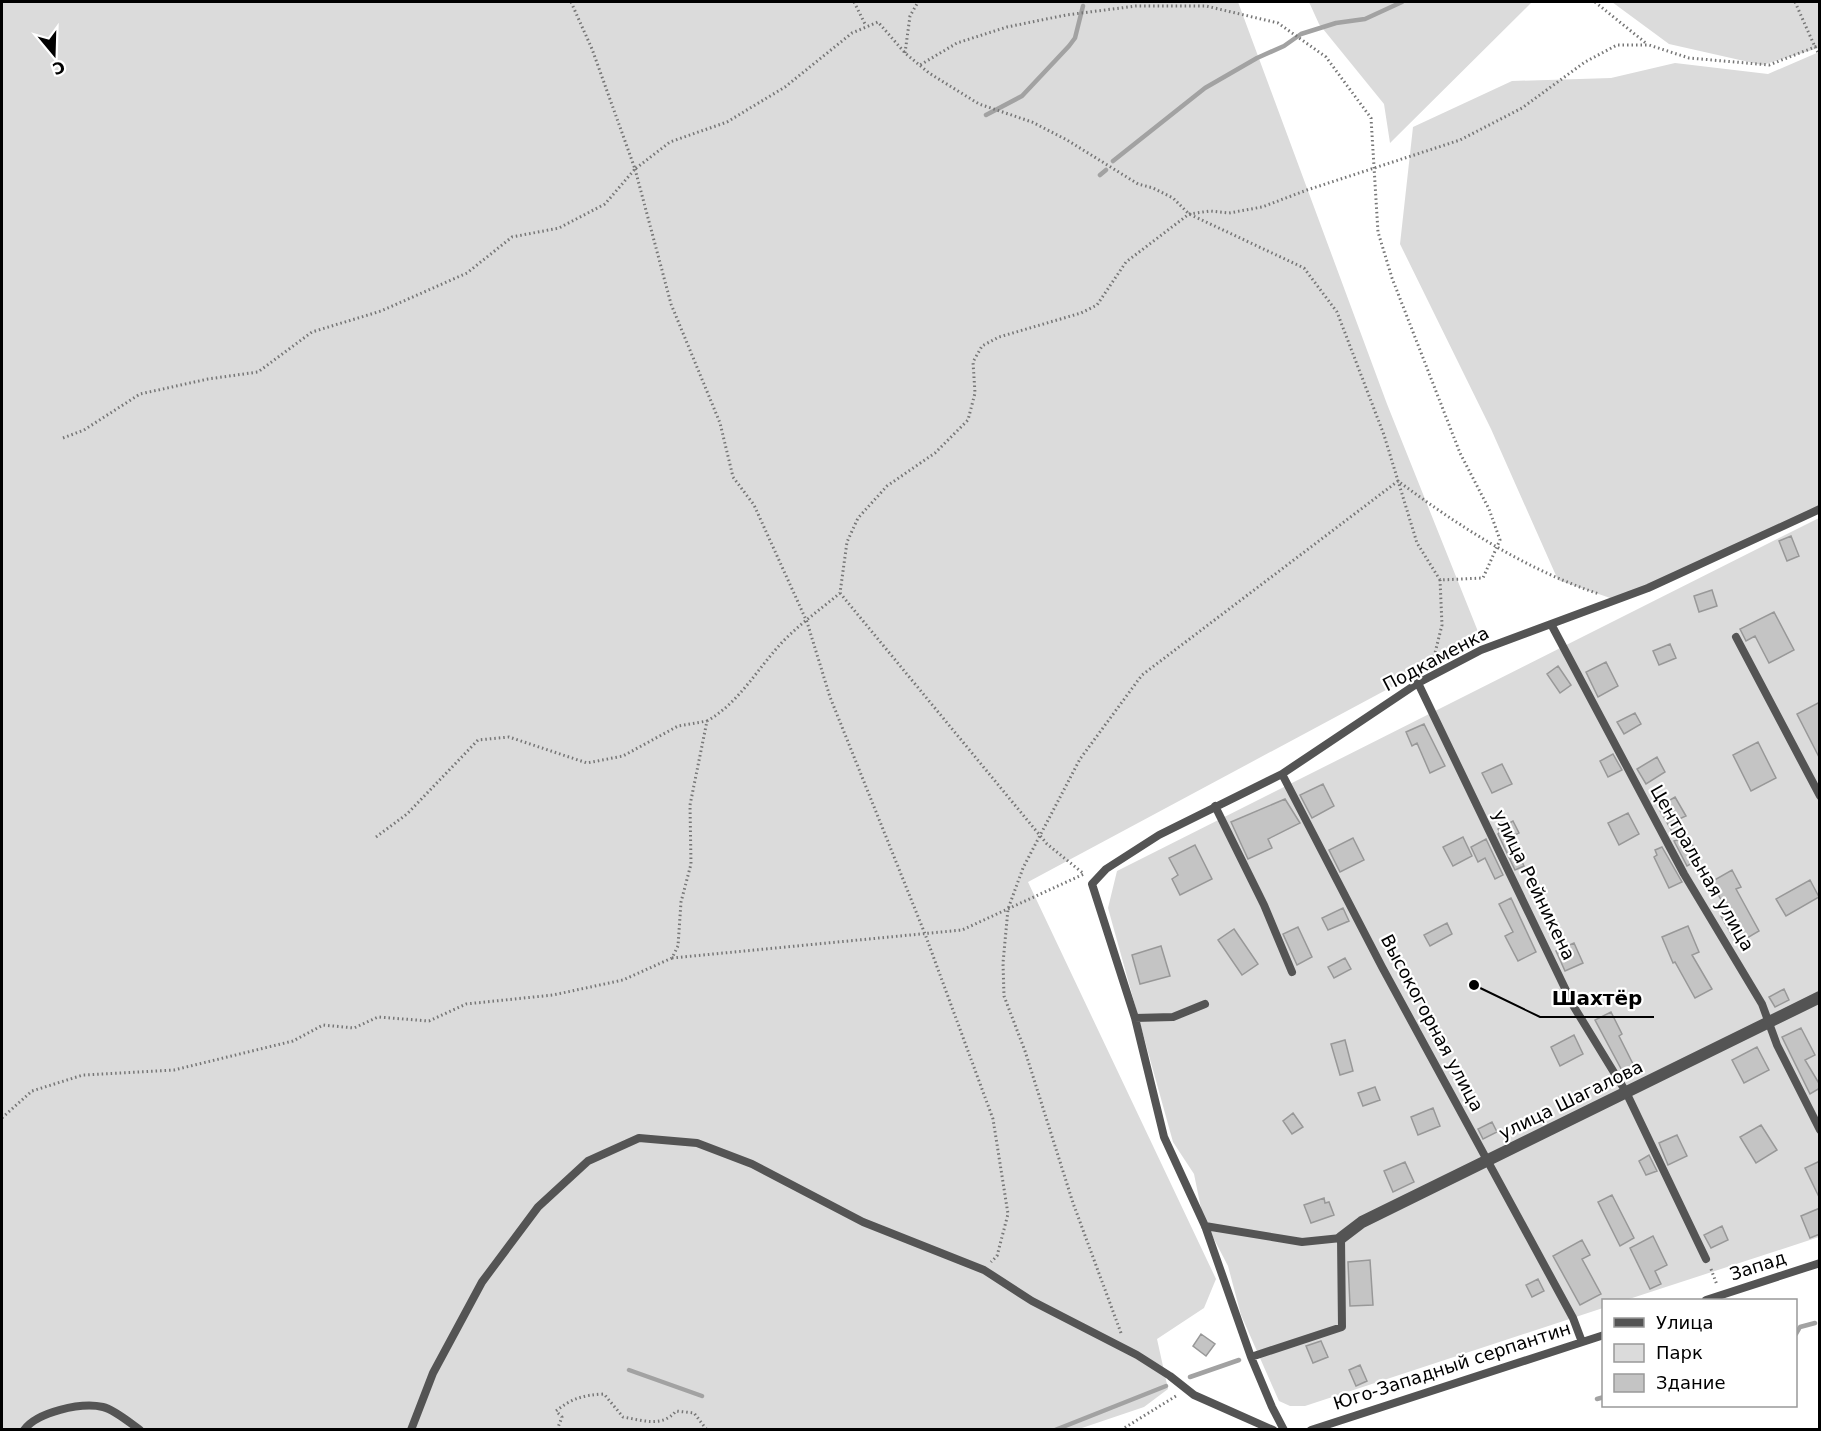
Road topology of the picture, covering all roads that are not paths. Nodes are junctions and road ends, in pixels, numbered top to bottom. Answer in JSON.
{"nodes":[{"id":1,"x":1820,"y":508,"type":"edge"},
{"id":2,"x":1551,"y":624,"type":"junction"},
{"id":3,"x":1736,"y":637,"type":"dead end"},
{"id":4,"x":1418,"y":683,"type":"junction"},
{"id":5,"x":1282,"y":774,"type":"junction"},
{"id":6,"x":1820,"y":796,"type":"edge"},
{"id":7,"x":1215,"y":806,"type":"junction"},
{"id":8,"x":1292,"y":972,"type":"dead end"},
{"id":9,"x":1820,"y":997,"type":"edge"},
{"id":10,"x":1205,"y":1004,"type":"dead end"},
{"id":11,"x":1135,"y":1018,"type":"junction"},
{"id":12,"x":1770,"y":1021,"type":"junction"},
{"id":13,"x":1626,"y":1092,"type":"junction"},
{"id":14,"x":1820,"y":1130,"type":"edge"},
{"id":15,"x":1488,"y":1161,"type":"junction"},
{"id":16,"x":1205,"y":1226,"type":"junction"},
{"id":17,"x":1341,"y":1238,"type":"junction"},
{"id":18,"x":1706,"y":1259,"type":"road end"},
{"id":19,"x":1820,"y":1263,"type":"edge"},
{"id":20,"x":1709,"y":1299,"type":"edge"},
{"id":21,"x":1602,"y":1336,"type":"edge"},
{"id":22,"x":1582,"y":1342,"type":"junction"},
{"id":23,"x":1251,"y":1357,"type":"junction"},
{"id":24,"x":24,"y":1430,"type":"edge"},
{"id":25,"x":140,"y":1430,"type":"edge"},
{"id":26,"x":411,"y":1430,"type":"edge"},
{"id":27,"x":1273,"y":1430,"type":"edge"},
{"id":28,"x":1284,"y":1430,"type":"edge"},
{"id":29,"x":1312,"y":1430,"type":"edge"}],
"edges":[{"from":1,"to":2,"type":"lane","name":"Подкаменка"},
{"from":2,"to":4,"type":"lane","name":"Подкаменка"},
{"from":2,"to":12,"type":"lane","name":"Центральная улица"},
{"from":3,"to":6,"type":"lane"},
{"from":4,"to":5,"type":"lane","name":"Подкаменка"},
{"from":4,"to":13,"type":"lane","name":"улица Рейникена"},
{"from":5,"to":7,"type":"lane","name":"Подкаменка"},
{"from":5,"to":15,"type":"lane","name":"Высокогорная улица"},
{"from":7,"to":8,"type":"lane"},
{"from":7,"to":11,"type":"lane","name":"Подкаменка"},
{"from":9,"to":12,"type":"street","name":"улица Шагалова"},
{"from":10,"to":11,"type":"lane"},
{"from":11,"to":16,"type":"lane"},
{"from":12,"to":13,"type":"street","name":"улица Шагалова"},
{"from":12,"to":14,"type":"lane","name":"Центральная улица"},
{"from":13,"to":15,"type":"street","name":"улица Шагалова"},
{"from":13,"to":18,"type":"lane","name":"улица Рейникена"},
{"from":15,"to":17,"type":"street","name":"улица Шагалова"},
{"from":15,"to":22,"type":"lane","name":"Высокогорная улица"},
{"from":16,"to":17,"type":"lane"},
{"from":16,"to":23,"type":"lane"},
{"from":17,"to":23,"type":"lane"},
{"from":19,"to":20,"type":"lane"},
{"from":21,"to":22,"type":"lane","name":"Юго-Западный серпантин"},
{"from":22,"to":29,"type":"lane","name":"Юго-Западный серпантин"},
{"from":23,"to":28,"type":"lane"},
{"from":24,"to":25,"type":"lane"},
{"from":26,"to":27,"type":"lane"}]}
